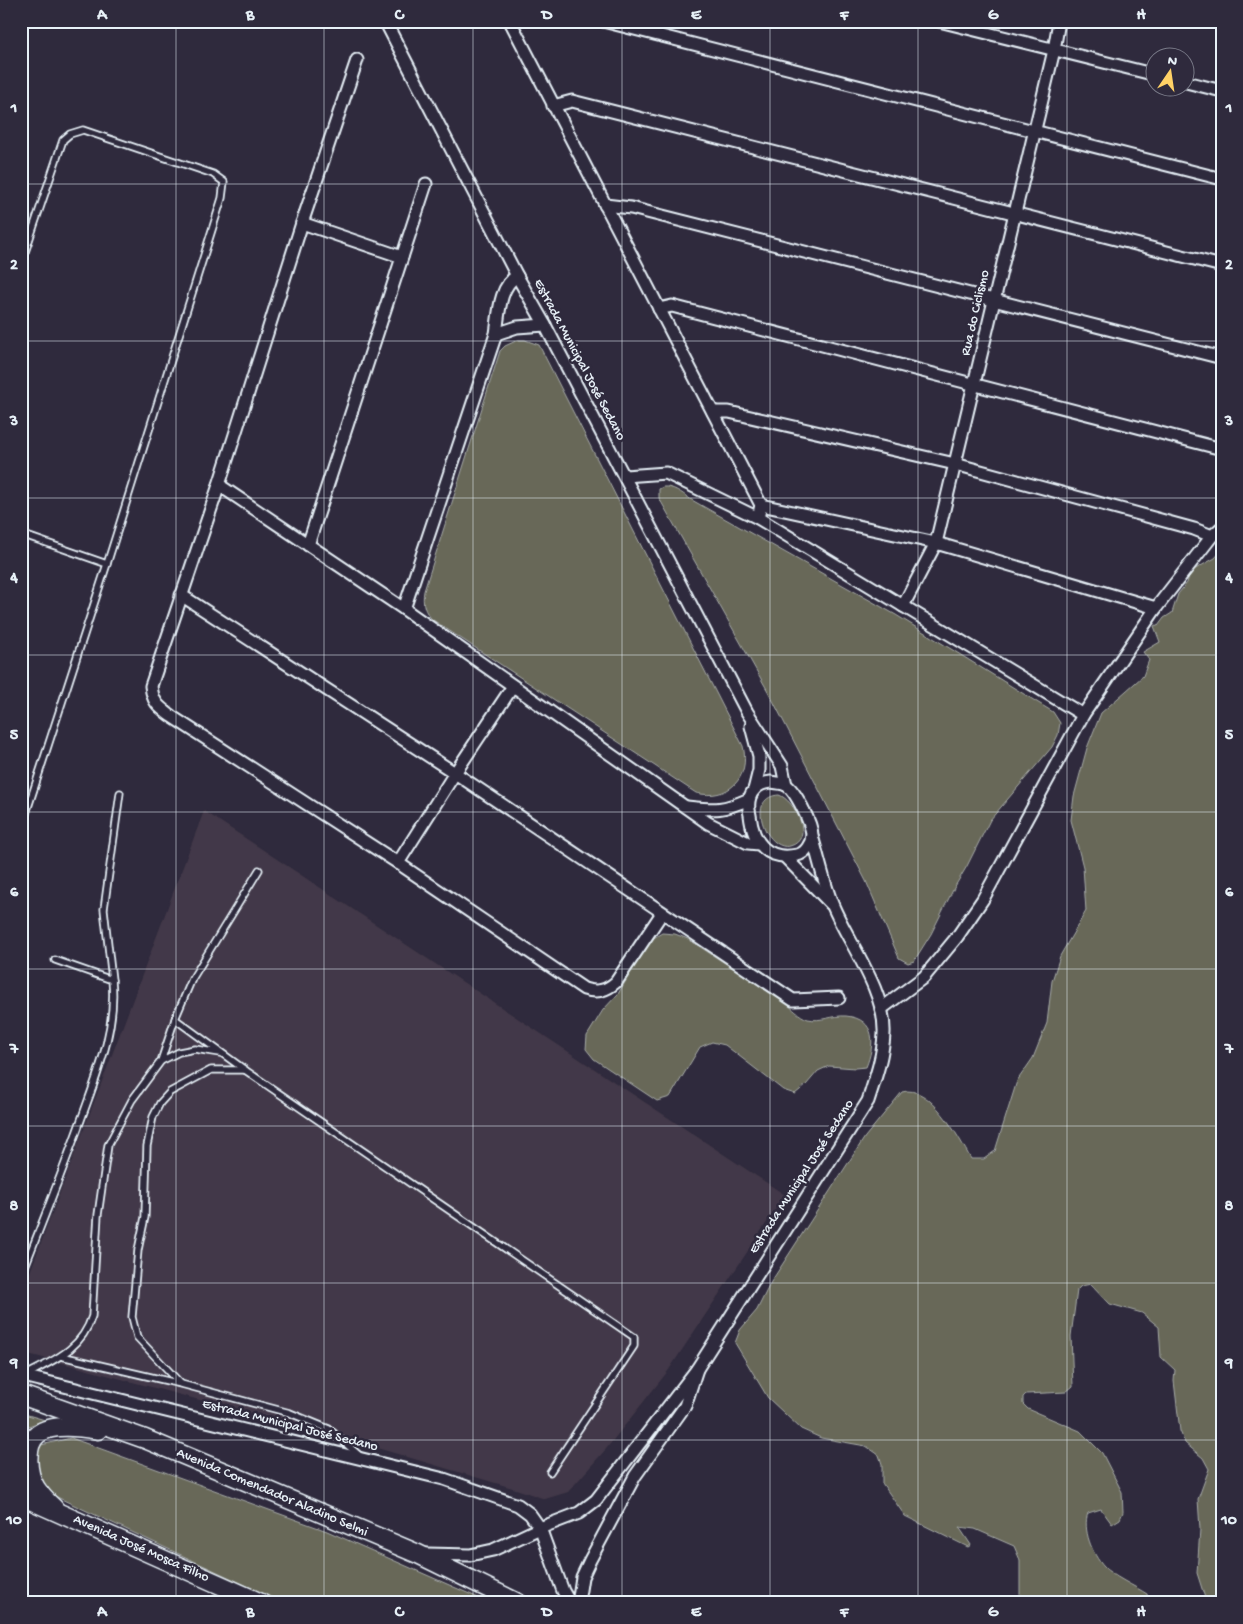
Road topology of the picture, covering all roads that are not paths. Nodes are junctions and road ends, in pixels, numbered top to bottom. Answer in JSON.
{"nodes":[{"id":1,"x":385,"y":21,"type":"edge"},
{"id":2,"x":510,"y":21,"type":"edge"},
{"id":3,"x":604,"y":21,"type":"edge"},
{"id":4,"x":939,"y":21,"type":"edge"},
{"id":5,"x":1059,"y":21,"type":"edge"},
{"id":6,"x":1054,"y":50,"type":"junction"},
{"id":7,"x":357,"y":60,"type":"dead end"},
{"id":8,"x":1146,"y":73,"type":"edge"},
{"id":9,"x":1196,"y":84,"type":"edge"},
{"id":10,"x":1222,"y":91,"type":"edge"},
{"id":11,"x":554,"y":106,"type":"junction"},
{"id":12,"x":1035,"y":131,"type":"junction"},
{"id":13,"x":1222,"y":178,"type":"edge"},
{"id":14,"x":426,"y":184,"type":"dead end"},
{"id":15,"x":605,"y":205,"type":"junction"},
{"id":16,"x":1015,"y":213,"type":"junction"},
{"id":17,"x":302,"y":224,"type":"junction"},
{"id":18,"x":402,"y":257,"type":"junction"},
{"id":19,"x":21,"y":264,"type":"edge"},
{"id":20,"x":1222,"y":266,"type":"edge"},
{"id":21,"x":517,"y":276,"type":"junction"},
{"id":22,"x":994,"y":300,"type":"junction"},
{"id":23,"x":660,"y":309,"type":"junction"},
{"id":24,"x":545,"y":325,"type":"junction"},
{"id":25,"x":496,"y":334,"type":"junction"},
{"id":26,"x":1222,"y":358,"type":"edge"},
{"id":27,"x":974,"y":384,"type":"junction"},
{"id":28,"x":713,"y":412,"type":"junction"},
{"id":29,"x":1222,"y":449,"type":"edge"},
{"id":30,"x":955,"y":464,"type":"junction"},
{"id":31,"x":625,"y":476,"type":"junction"},
{"id":32,"x":218,"y":485,"type":"junction"},
{"id":33,"x":761,"y":505,"type":"junction"},
{"id":34,"x":758,"y":518,"type":"junction"},
{"id":35,"x":1222,"y":527,"type":"edge"},
{"id":36,"x":21,"y":534,"type":"edge"},
{"id":37,"x":1212,"y":536,"type":"junction"},
{"id":38,"x":936,"y":543,"type":"junction"},
{"id":39,"x":308,"y":545,"type":"junction"},
{"id":40,"x":107,"y":564,"type":"junction"},
{"id":41,"x":181,"y":595,"type":"junction"},
{"id":42,"x":903,"y":606,"type":"junction"},
{"id":43,"x":1156,"y":608,"type":"junction"},
{"id":44,"x":404,"y":609,"type":"junction"},
{"id":45,"x":513,"y":686,"type":"junction"},
{"id":46,"x":747,"y":712,"type":"junction"},
{"id":47,"x":1083,"y":715,"type":"junction"},
{"id":48,"x":455,"y":773,"type":"junction"},
{"id":49,"x":786,"y":785,"type":"junction"},
{"id":50,"x":120,"y":793,"type":"dead end"},
{"id":51,"x":751,"y":795,"type":"junction"},
{"id":52,"x":686,"y":806,"type":"junction"},
{"id":53,"x":21,"y":829,"type":"edge"},
{"id":54,"x":812,"y":836,"type":"junction"},
{"id":55,"x":759,"y":844,"type":"junction"},
{"id":56,"x":785,"y":857,"type":"junction"},
{"id":57,"x":398,"y":863,"type":"junction"},
{"id":58,"x":259,"y":870,"type":"dead end"},
{"id":59,"x":833,"y":906,"type":"junction"},
{"id":60,"x":662,"y":913,"type":"junction"},
{"id":61,"x":55,"y":960,"type":"dead end"},
{"id":62,"x":112,"y":980,"type":"junction"},
{"id":63,"x":839,"y":998,"type":"dead end"},
{"id":64,"x":882,"y":1009,"type":"junction"},
{"id":65,"x":175,"y":1019,"type":"junction"},
{"id":66,"x":224,"y":1054,"type":"junction"},
{"id":67,"x":161,"y":1061,"type":"junction"},
{"id":68,"x":245,"y":1070,"type":"junction"},
{"id":69,"x":21,"y":1277,"type":"edge"},
{"id":70,"x":61,"y":1356,"type":"junction"},
{"id":71,"x":697,"y":1369,"type":"junction"},
{"id":72,"x":22,"y":1377,"type":"edge"},
{"id":73,"x":181,"y":1384,"type":"junction"},
{"id":74,"x":21,"y":1395,"type":"edge"},
{"id":75,"x":145,"y":1439,"type":"junction"},
{"id":76,"x":363,"y":1459,"type":"junction"},
{"id":77,"x":550,"y":1472,"type":"dead end"},
{"id":78,"x":21,"y":1496,"type":"edge"},
{"id":79,"x":60,"y":1513,"type":"junction"},
{"id":80,"x":540,"y":1528,"type":"junction"},
{"id":81,"x":418,"y":1554,"type":"junction"},
{"id":82,"x":261,"y":1603,"type":"edge"},
{"id":83,"x":518,"y":1603,"type":"edge"},
{"id":84,"x":570,"y":1603,"type":"edge"},
{"id":85,"x":578,"y":1603,"type":"edge"}],
"edges":[{"from":1,"to":21,"type":"street","name":"Estrada Municipal José Sedano"},
{"from":2,"to":11,"type":"street"},
{"from":3,"to":12,"type":"street"},
{"from":4,"to":6,"type":"street"},
{"from":5,"to":6,"type":"street","name":"Rua do Ciclismo"},
{"from":6,"to":8,"type":"street"},
{"from":6,"to":12,"type":"street","name":"Rua do Ciclismo"},
{"from":7,"to":17,"type":"street"},
{"from":9,"to":10,"type":"street"},
{"from":11,"to":15,"type":"street"},
{"from":11,"to":16,"type":"street"},
{"from":12,"to":13,"type":"street"},
{"from":12,"to":16,"type":"street","name":"Rua do Ciclismo"},
{"from":14,"to":18,"type":"street"},
{"from":15,"to":22,"type":"street"},
{"from":15,"to":23,"type":"street"},
{"from":16,"to":20,"type":"street"},
{"from":16,"to":22,"type":"street","name":"Rua do Ciclismo"},
{"from":17,"to":18,"type":"street"},
{"from":17,"to":32,"type":"street"},
{"from":18,"to":39,"type":"street"},
{"from":19,"to":40,"type":"lane"},
{"from":21,"to":24,"type":"street","name":"Estrada Municipal José Sedano"},
{"from":21,"to":25,"type":"street"},
{"from":22,"to":26,"type":"street"},
{"from":22,"to":27,"type":"street","name":"Rua do Ciclismo"},
{"from":23,"to":27,"type":"street"},
{"from":23,"to":28,"type":"street"},
{"from":24,"to":25,"type":"street"},
{"from":24,"to":31,"type":"street","name":"Estrada Municipal José Sedano"},
{"from":25,"to":44,"type":"street"},
{"from":27,"to":29,"type":"street"},
{"from":27,"to":30,"type":"street","name":"Rua do Ciclismo"},
{"from":28,"to":30,"type":"street"},
{"from":28,"to":33,"type":"street"},
{"from":30,"to":37,"type":"street"},
{"from":30,"to":38,"type":"street","name":"Rua do Ciclismo"},
{"from":31,"to":34,"type":"street"},
{"from":31,"to":46,"type":"street","name":"Estrada Municipal José Sedano"},
{"from":32,"to":39,"type":"street"},
{"from":32,"to":41,"type":"street"},
{"from":33,"to":34,"type":"street"},
{"from":33,"to":38,"type":"street"},
{"from":34,"to":42,"type":"street"},
{"from":35,"to":37,"type":"street"},
{"from":36,"to":40,"type":"lane"},
{"from":37,"to":43,"type":"street"},
{"from":38,"to":42,"type":"street","name":"Rua do Ciclismo"},
{"from":38,"to":43,"type":"street"},
{"from":39,"to":44,"type":"street"},
{"from":40,"to":53,"type":"lane"},
{"from":41,"to":48,"type":"street"},
{"from":41,"to":57,"type":"street"},
{"from":42,"to":47,"type":"street"},
{"from":43,"to":47,"type":"street"},
{"from":44,"to":45,"type":"street"},
{"from":45,"to":48,"type":"street"},
{"from":45,"to":52,"type":"street"},
{"from":46,"to":49,"type":"street","name":"Estrada Municipal José Sedano"},
{"from":46,"to":51,"type":"street","name":"Estrada Municipal José Sedano"},
{"from":47,"to":64,"type":"street"},
{"from":48,"to":57,"type":"street"},
{"from":48,"to":60,"type":"street"},
{"from":49,"to":51,"type":"street"},
{"from":49,"to":54,"type":"street"},
{"from":50,"to":62,"type":"lane"},
{"from":51,"to":52,"type":"street"},
{"from":51,"to":55,"type":"street"},
{"from":52,"to":55,"type":"street"},
{"from":54,"to":56,"type":"street"},
{"from":54,"to":59,"type":"street","name":"Estrada Municipal José Sedano"},
{"from":55,"to":56,"type":"street"},
{"from":56,"to":59,"type":"street","name":"Estrada Municipal José Sedano"},
{"from":57,"to":60,"type":"street"},
{"from":58,"to":65,"type":"lane"},
{"from":59,"to":64,"type":"street","name":"Estrada Municipal José Sedano"},
{"from":60,"to":63,"type":"street"},
{"from":61,"to":62,"type":"lane"},
{"from":62,"to":69,"type":"lane"},
{"from":64,"to":71,"type":"street","name":"Estrada Municipal José Sedano"},
{"from":65,"to":66,"type":"lane"},
{"from":65,"to":67,"type":"lane"},
{"from":66,"to":67,"type":"lane"},
{"from":66,"to":68,"type":"lane"},
{"from":67,"to":70,"type":"lane"},
{"from":68,"to":73,"type":"lane"},
{"from":68,"to":77,"type":"lane"},
{"from":70,"to":72,"type":"lane"},
{"from":70,"to":73,"type":"lane"},
{"from":71,"to":80,"type":"street","name":"Estrada Municipal José Sedano"},
{"from":71,"to":85,"type":"street","name":"Estrada Municipal José Sedano"},
{"from":72,"to":76,"type":"street","name":"Estrada Municipal José Sedano"},
{"from":73,"to":76,"type":"lane"},
{"from":74,"to":75,"type":"main road","name":"Avenida Comendador Aladino Selmi"},
{"from":75,"to":79,"type":"main road"},
{"from":75,"to":81,"type":"main road","name":"Avenida Comendador Aladino Selmi"},
{"from":76,"to":80,"type":"street","name":"Estrada Municipal José Sedano"},
{"from":78,"to":79,"type":"main road","name":"Avenida José Mosca Filho"},
{"from":79,"to":82,"type":"main road","name":"Avenida José Mosca Filho"},
{"from":80,"to":81,"type":"street","name":"Estrada Municipal José Sedano"},
{"from":80,"to":84,"type":"street","name":"Estrada Municipal José Sedano"},
{"from":81,"to":83,"type":"main road","name":"Avenida Comendador Aladino Selmi"}]}
